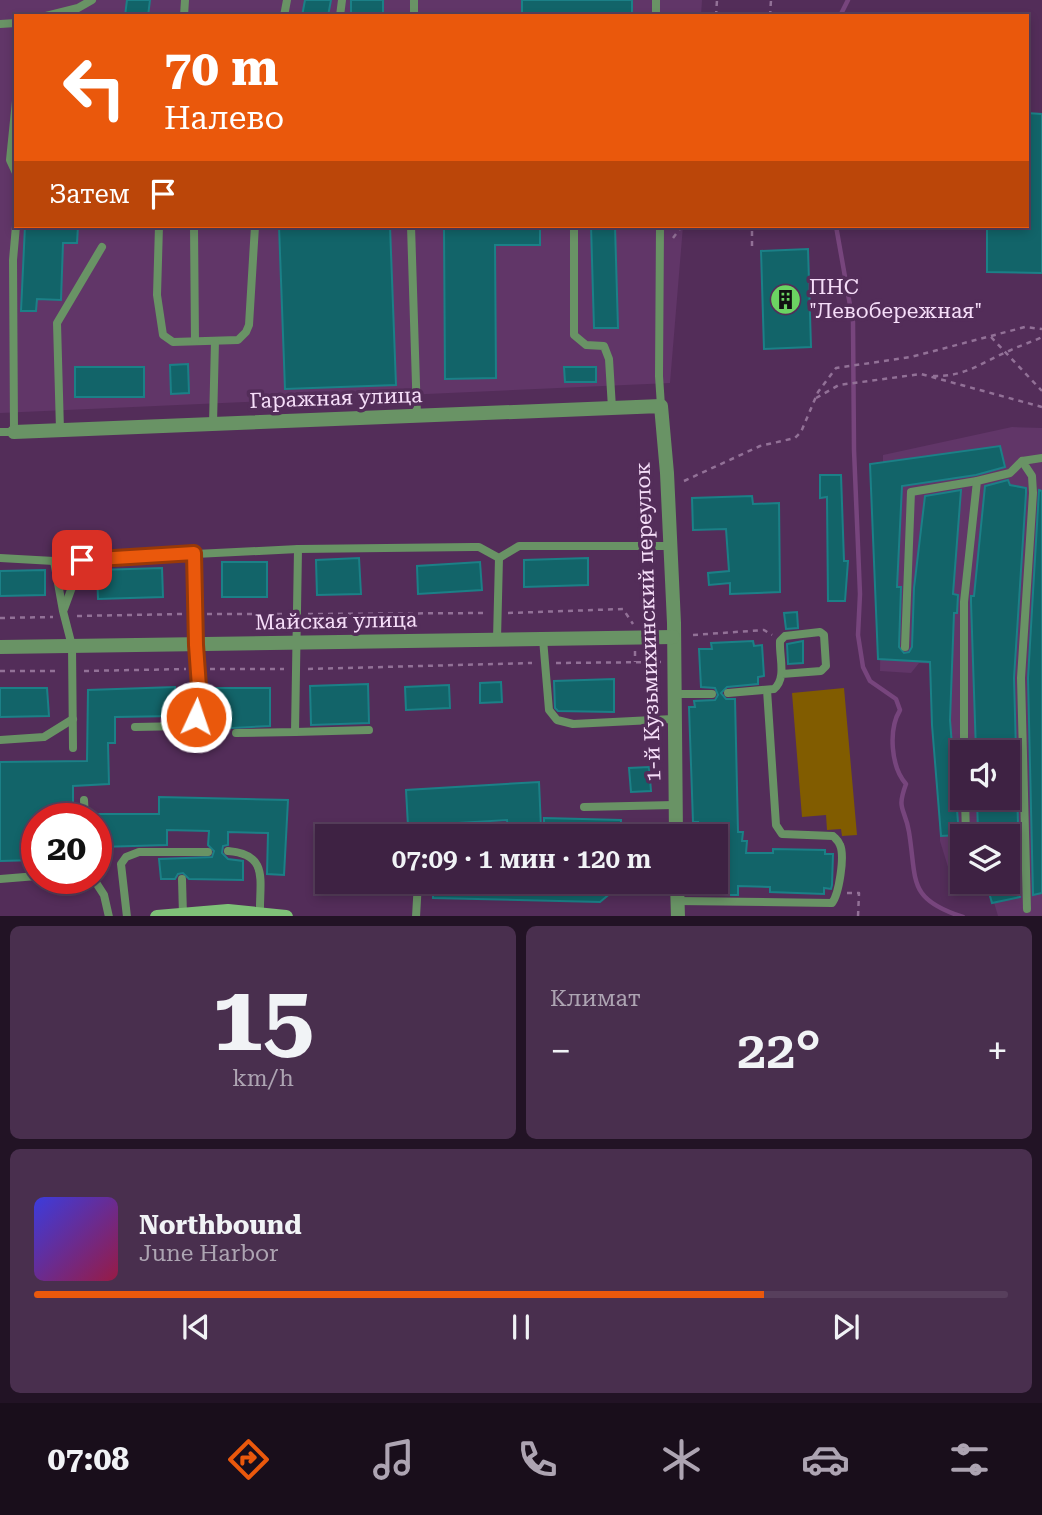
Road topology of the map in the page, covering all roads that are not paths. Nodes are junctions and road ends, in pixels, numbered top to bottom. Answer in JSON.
{"nodes":[{"id":1,"x":92,"y":0,"type":"edge"},
{"id":2,"x":54,"y":14,"type":"edge"},
{"id":3,"x":14,"y":121,"type":"edge"},
{"id":4,"x":14,"y":169,"type":"edge"},
{"id":5,"x":16,"y":228,"type":"edge"},
{"id":6,"x":159,"y":228,"type":"edge"},
{"id":7,"x":194,"y":228,"type":"edge"},
{"id":8,"x":255,"y":228,"type":"edge"},
{"id":9,"x":411,"y":228,"type":"edge"},
{"id":10,"x":574,"y":228,"type":"edge"},
{"id":11,"x":654,"y":228,"type":"edge"},
{"id":12,"x":660,"y":228,"type":"edge"},
{"id":13,"x":102,"y":247,"type":"dead end"},
{"id":14,"x":660,"y":255,"type":"junction"},
{"id":15,"x":195,"y":341,"type":"junction"},
{"id":16,"x":215,"y":341,"type":"junction"},
{"id":17,"x":661,"y":406,"type":"junction"},
{"id":18,"x":612,"y":408,"type":"junction"},
{"id":19,"x":417,"y":416,"type":"junction"},
{"id":20,"x":213,"y":424,"type":"junction"},
{"id":21,"x":60,"y":430,"type":"junction"},
{"id":22,"x":7,"y":432,"type":"edge"},
{"id":23,"x":1042,"y":458,"type":"edge"},
{"id":24,"x":1022,"y":461,"type":"junction"},
{"id":25,"x":977,"y":481,"type":"junction"},
{"id":26,"x":670,"y":546,"type":"junction"},
{"id":27,"x":298,"y":549,"type":"junction"},
{"id":28,"x":194,"y":553,"type":"junction"},
{"id":29,"x":0,"y":558,"type":"edge"},
{"id":30,"x":499,"y":558,"type":"junction"},
{"id":31,"x":82,"y":560,"type":"junction"},
{"id":32,"x":54,"y":561,"type":"junction"},
{"id":33,"x":64,"y":614,"type":"junction"},
{"id":34,"x":673,"y":637,"type":"junction"},
{"id":35,"x":497,"y":639,"type":"junction"},
{"id":36,"x":543,"y":639,"type":"junction"},
{"id":37,"x":295,"y":643,"type":"junction"},
{"id":38,"x":196,"y":645,"type":"junction"},
{"id":39,"x":72,"y":646,"type":"junction"},
{"id":40,"x":0,"y":647,"type":"edge"},
{"id":41,"x":905,"y":647,"type":"dead end"},
{"id":42,"x":782,"y":674,"type":"junction"},
{"id":43,"x":767,"y":690,"type":"junction"},
{"id":44,"x":728,"y":693,"type":"dead end"},
{"id":45,"x":673,"y":694,"type":"junction"},
{"id":46,"x":712,"y":694,"type":"dead end"},
{"id":47,"x":73,"y":719,"type":"junction"},
{"id":48,"x":673,"y":719,"type":"junction"},
{"id":49,"x":135,"y":727,"type":"dead end"},
{"id":50,"x":369,"y":730,"type":"dead end"},
{"id":51,"x":295,"y":732,"type":"junction"},
{"id":52,"x":236,"y":733,"type":"dead end"},
{"id":53,"x":0,"y":740,"type":"edge"},
{"id":54,"x":964,"y":740,"type":"edge"},
{"id":55,"x":73,"y":748,"type":"dead end"},
{"id":56,"x":83,"y":800,"type":"dead end"},
{"id":57,"x":83,"y":803,"type":"edge"},
{"id":58,"x":674,"y":805,"type":"junction"},
{"id":59,"x":584,"y":807,"type":"dead end"},
{"id":60,"x":675,"y":824,"type":"edge"},
{"id":61,"x":208,"y":852,"type":"dead end"},
{"id":62,"x":228,"y":852,"type":"dead end"},
{"id":63,"x":21,"y":877,"type":"edge"},
{"id":64,"x":0,"y":879,"type":"edge"},
{"id":65,"x":182,"y":879,"type":"dead end"},
{"id":66,"x":103,"y":894,"type":"edge"},
{"id":67,"x":417,"y":894,"type":"edge"},
{"id":68,"x":677,"y":894,"type":"edge"},
{"id":69,"x":677,"y":901,"type":"junction"},
{"id":70,"x":1027,"y":909,"type":"dead end"},
{"id":71,"x":260,"y":914,"type":"junction"},
{"id":72,"x":183,"y":915,"type":"junction"},
{"id":73,"x":109,"y":916,"type":"edge"},
{"id":74,"x":127,"y":916,"type":"edge"},
{"id":75,"x":156,"y":916,"type":"edge"},
{"id":76,"x":286,"y":916,"type":"edge"},
{"id":77,"x":415,"y":916,"type":"edge"},
{"id":78,"x":678,"y":916,"type":"edge"}],
"edges":[{"from":1,"to":2,"type":"lane"},
{"from":3,"to":4,"type":"lane"},
{"from":5,"to":22,"type":"lane"},
{"from":6,"to":15,"type":"lane"},
{"from":7,"to":15,"type":"lane"},
{"from":8,"to":16,"type":"lane"},
{"from":9,"to":19,"type":"lane"},
{"from":10,"to":18,"type":"lane"},
{"from":11,"to":14,"type":"lane"},
{"from":12,"to":14,"type":"lane"},
{"from":13,"to":21,"type":"lane"},
{"from":14,"to":17,"type":"lane"},
{"from":15,"to":16,"type":"lane"},
{"from":16,"to":20,"type":"lane"},
{"from":17,"to":18,"type":"street","name":"Гаражная улица"},
{"from":17,"to":26,"type":"street","name":"1-й Кузьмихинский переулок"},
{"from":18,"to":19,"type":"street","name":"Гаражная улица"},
{"from":19,"to":20,"type":"street","name":"Гаражная улица"},
{"from":20,"to":21,"type":"street","name":"Гаражная улица"},
{"from":21,"to":22,"type":"street","name":"Гаражная улица"},
{"from":23,"to":24,"type":"lane"},
{"from":24,"to":25,"type":"lane"},
{"from":24,"to":70,"type":"lane"},
{"from":25,"to":41,"type":"lane"},
{"from":25,"to":54,"type":"lane"},
{"from":26,"to":30,"type":"lane"},
{"from":26,"to":34,"type":"street","name":"1-й Кузьмихинский переулок"},
{"from":27,"to":28,"type":"lane"},
{"from":27,"to":30,"type":"lane"},
{"from":27,"to":37,"type":"lane"},
{"from":28,"to":31,"type":"lane"},
{"from":28,"to":38,"type":"lane"},
{"from":29,"to":32,"type":"lane"},
{"from":30,"to":35,"type":"lane"},
{"from":31,"to":32,"type":"lane"},
{"from":31,"to":33,"type":"lane"},
{"from":32,"to":33,"type":"lane"},
{"from":33,"to":39,"type":"lane"},
{"from":34,"to":36,"type":"street","name":"Майская улица"},
{"from":34,"to":45,"type":"street","name":"1-й Кузьмихинский переулок"},
{"from":35,"to":36,"type":"street","name":"Майская улица"},
{"from":35,"to":37,"type":"street","name":"Майская улица"},
{"from":36,"to":48,"type":"lane"},
{"from":37,"to":38,"type":"street","name":"Майская улица"},
{"from":37,"to":51,"type":"lane"},
{"from":38,"to":39,"type":"street","name":"Майская улица"},
{"from":38,"to":49,"type":"lane"},
{"from":39,"to":40,"type":"street","name":"Майская улица"},
{"from":39,"to":47,"type":"lane"},
{"from":42,"to":42,"type":"lane"},
{"from":42,"to":43,"type":"lane"},
{"from":43,"to":44,"type":"lane"},
{"from":43,"to":69,"type":"lane"},
{"from":45,"to":46,"type":"lane"},
{"from":45,"to":48,"type":"street","name":"1-й Кузьмихинский переулок"},
{"from":47,"to":53,"type":"lane"},
{"from":47,"to":55,"type":"lane"},
{"from":48,"to":58,"type":"street","name":"1-й Кузьмихинский переулок"},
{"from":50,"to":51,"type":"lane"},
{"from":51,"to":52,"type":"lane"},
{"from":56,"to":57,"type":"lane"},
{"from":58,"to":59,"type":"lane"},
{"from":58,"to":60,"type":"street","name":"1-й Кузьмихинский переулок"},
{"from":61,"to":74,"type":"lane"},
{"from":62,"to":71,"type":"lane"},
{"from":63,"to":64,"type":"lane"},
{"from":65,"to":72,"type":"lane"},
{"from":66,"to":73,"type":"lane"},
{"from":67,"to":77,"type":"lane"},
{"from":68,"to":69,"type":"street"},
{"from":69,"to":78,"type":"street"},
{"from":71,"to":72,"type":"main road"},
{"from":71,"to":76,"type":"main road"},
{"from":72,"to":75,"type":"main road"}]}
